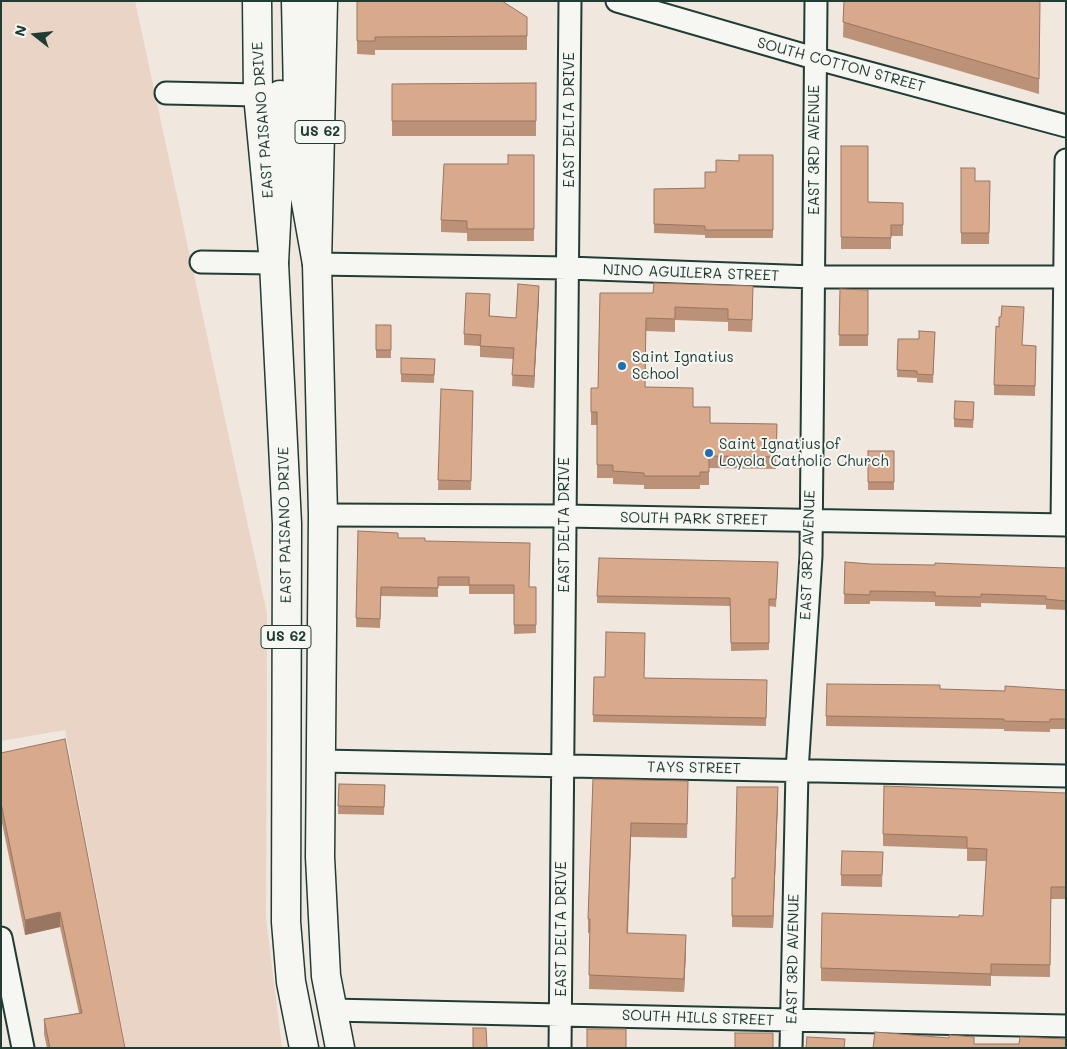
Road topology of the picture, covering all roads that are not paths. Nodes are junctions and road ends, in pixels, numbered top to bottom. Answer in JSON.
{"nodes":[{"id":1,"x":257,"y":1,"type":"edge"},
{"id":2,"x":280,"y":1,"type":"edge"},
{"id":3,"x":296,"y":1,"type":"edge"},
{"id":4,"x":323,"y":1,"type":"edge"},
{"id":5,"x":570,"y":1,"type":"edge"},
{"id":6,"x":617,"y":1,"type":"edge"},
{"id":7,"x":816,"y":1,"type":"edge"},
{"id":8,"x":814,"y":58,"type":"junction"},
{"id":9,"x":166,"y":93,"type":"dead end"},
{"id":10,"x":258,"y":95,"type":"junction"},
{"id":11,"x":1066,"y":126,"type":"edge"},
{"id":12,"x":1066,"y":160,"type":"edge"},
{"id":13,"x":200,"y":262,"type":"dead end"},
{"id":14,"x":274,"y":263,"type":"junction"},
{"id":15,"x":317,"y":264,"type":"junction"},
{"id":16,"x":568,"y":268,"type":"junction"},
{"id":17,"x":813,"y":277,"type":"junction"},
{"id":18,"x":1065,"y":277,"type":"edge"},
{"id":19,"x":323,"y":515,"type":"junction"},
{"id":20,"x":564,"y":516,"type":"junction"},
{"id":21,"x":811,"y":521,"type":"junction"},
{"id":22,"x":1064,"y":525,"type":"edge"},
{"id":23,"x":322,"y":761,"type":"junction"},
{"id":24,"x":563,"y":765,"type":"junction"},
{"id":25,"x":797,"y":771,"type":"junction"},
{"id":26,"x":1066,"y":776,"type":"edge"},
{"id":27,"x":2,"y":946,"type":"edge"},
{"id":28,"x":331,"y":1010,"type":"junction"},
{"id":29,"x":560,"y":1014,"type":"junction"},
{"id":30,"x":791,"y":1021,"type":"junction"},
{"id":31,"x":1066,"y":1026,"type":"edge"},
{"id":32,"x":23,"y":1048,"type":"edge"},
{"id":33,"x":304,"y":1048,"type":"edge"},
{"id":34,"x":340,"y":1048,"type":"edge"},
{"id":35,"x":560,"y":1048,"type":"edge"},
{"id":36,"x":791,"y":1048,"type":"edge"}],
"edges":[{"from":1,"to":10,"type":"main road","name":"EAST PAISANO DRIVE","number":"US 62"},
{"from":2,"to":14,"type":"main road"},
{"from":3,"to":15,"type":"main road"},
{"from":4,"to":15,"type":"main road","number":"US 62"},
{"from":5,"to":16,"type":"street","name":"EAST DELTA DRIVE"},
{"from":6,"to":8,"type":"street","name":"SOUTH COTTON STREET"},
{"from":7,"to":8,"type":"street","name":"EAST 3RD AVENUE"},
{"from":8,"to":11,"type":"street","name":"SOUTH COTTON STREET"},
{"from":8,"to":17,"type":"street","name":"EAST 3RD AVENUE"},
{"from":9,"to":10,"type":"street"},
{"from":10,"to":14,"type":"main road","name":"EAST PAISANO DRIVE","number":"US 62"},
{"from":12,"to":18,"type":"street"},
{"from":13,"to":14,"type":"street"},
{"from":14,"to":33,"type":"main road","name":"EAST PAISANO DRIVE","number":"US 62"},
{"from":15,"to":16,"type":"street","name":"NINO AGUILERA STREET"},
{"from":15,"to":19,"type":"main road","number":"US 62"},
{"from":16,"to":17,"type":"street","name":"NINO AGUILERA STREET"},
{"from":16,"to":20,"type":"street","name":"EAST DELTA DRIVE"},
{"from":17,"to":18,"type":"street","name":"NINO AGUILERA STREET"},
{"from":17,"to":21,"type":"street","name":"EAST 3RD AVENUE"},
{"from":18,"to":22,"type":"street"},
{"from":19,"to":20,"type":"street","name":"SOUTH PARK STREET"},
{"from":19,"to":23,"type":"main road","number":"US 62"},
{"from":20,"to":21,"type":"street","name":"SOUTH PARK STREET"},
{"from":20,"to":24,"type":"street","name":"EAST DELTA DRIVE"},
{"from":21,"to":22,"type":"street","name":"SOUTH PARK STREET"},
{"from":21,"to":25,"type":"street","name":"EAST 3RD AVENUE"},
{"from":23,"to":24,"type":"street","name":"TAYS STREET"},
{"from":23,"to":28,"type":"main road","number":"US 62"},
{"from":24,"to":25,"type":"street","name":"TAYS STREET"},
{"from":24,"to":29,"type":"street","name":"EAST DELTA DRIVE"},
{"from":25,"to":26,"type":"street","name":"TAYS STREET"},
{"from":25,"to":30,"type":"street","name":"EAST 3RD AVENUE"},
{"from":27,"to":32,"type":"street"},
{"from":28,"to":29,"type":"street","name":"SOUTH HILLS STREET"},
{"from":28,"to":34,"type":"main road","number":"US 62"},
{"from":29,"to":30,"type":"street","name":"SOUTH HILLS STREET"},
{"from":29,"to":35,"type":"street","name":"EAST DELTA DRIVE"},
{"from":30,"to":31,"type":"street","name":"SOUTH HILLS STREET"},
{"from":30,"to":36,"type":"street","name":"EAST 3RD AVENUE"}]}
